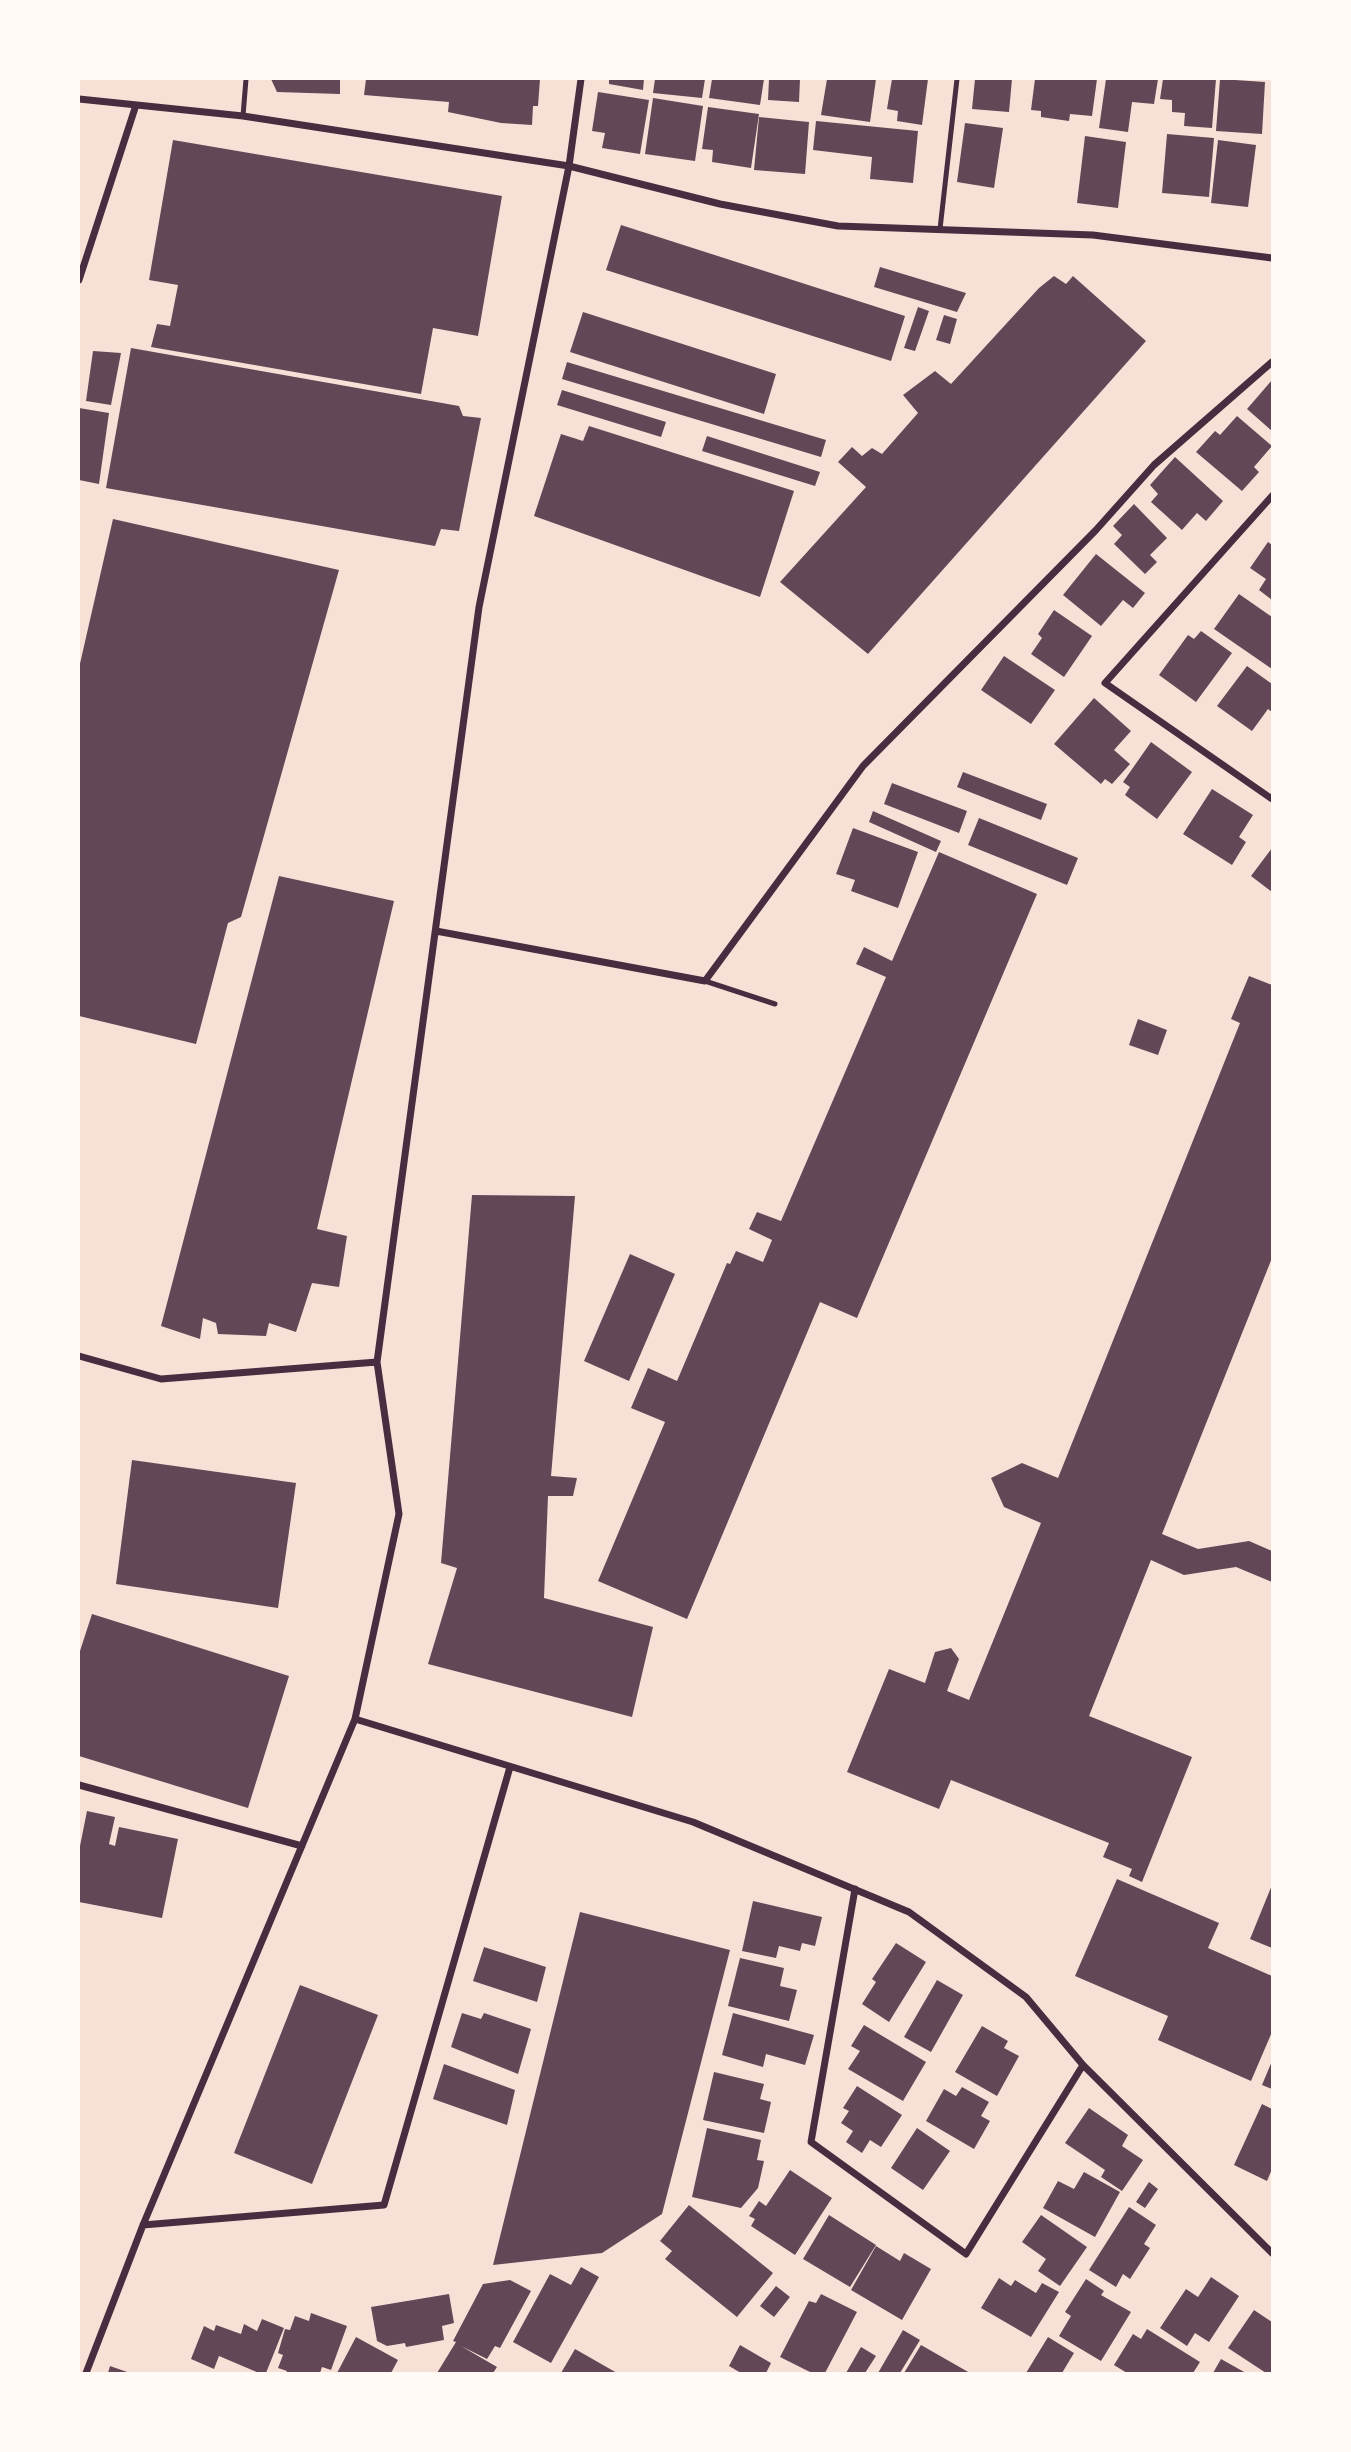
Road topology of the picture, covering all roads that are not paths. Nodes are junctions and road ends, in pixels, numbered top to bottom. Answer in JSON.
{"nodes":[{"id":1,"x":246,"y":79,"type":"edge"},
{"id":2,"x":581,"y":79,"type":"edge"},
{"id":3,"x":957,"y":79,"type":"edge"},
{"id":4,"x":79,"y":99,"type":"edge"},
{"id":5,"x":136,"y":105,"type":"junction"},
{"id":6,"x":243,"y":116,"type":"junction"},
{"id":7,"x":569,"y":166,"type":"junction"},
{"id":8,"x":940,"y":229,"type":"junction"},
{"id":9,"x":1272,"y":258,"type":"edge"},
{"id":10,"x":79,"y":280,"type":"edge"},
{"id":11,"x":1272,"y":362,"type":"edge"},
{"id":12,"x":1272,"y":496,"type":"edge"},
{"id":13,"x":1272,"y":799,"type":"edge"},
{"id":14,"x":436,"y":931,"type":"junction"},
{"id":15,"x":705,"y":981,"type":"junction"},
{"id":16,"x":775,"y":1004,"type":"dead end"},
{"id":17,"x":79,"y":1356,"type":"edge"},
{"id":18,"x":377,"y":1362,"type":"junction"},
{"id":19,"x":355,"y":1719,"type":"junction"},
{"id":20,"x":510,"y":1767,"type":"junction"},
{"id":21,"x":79,"y":1785,"type":"edge"},
{"id":22,"x":302,"y":1846,"type":"junction"},
{"id":23,"x":855,"y":1889,"type":"junction"},
{"id":24,"x":1083,"y":2065,"type":"junction"},
{"id":25,"x":143,"y":2225,"type":"junction"},
{"id":26,"x":1272,"y":2253,"type":"edge"},
{"id":27,"x":86,"y":2373,"type":"edge"}],
"edges":[{"from":1,"to":6,"type":"lane"},
{"from":2,"to":7,"type":"street"},
{"from":3,"to":8,"type":"lane"},
{"from":4,"to":5,"type":"street"},
{"from":5,"to":6,"type":"street"},
{"from":5,"to":10,"type":"street"},
{"from":6,"to":7,"type":"street"},
{"from":7,"to":8,"type":"street"},
{"from":7,"to":14,"type":"street"},
{"from":8,"to":9,"type":"street"},
{"from":11,"to":15,"type":"street"},
{"from":12,"to":13,"type":"street"},
{"from":14,"to":15,"type":"street"},
{"from":14,"to":18,"type":"street"},
{"from":15,"to":16,"type":"lane"},
{"from":17,"to":18,"type":"street"},
{"from":18,"to":19,"type":"street"},
{"from":19,"to":20,"type":"street"},
{"from":19,"to":22,"type":"street"},
{"from":20,"to":23,"type":"street"},
{"from":20,"to":25,"type":"street"},
{"from":21,"to":22,"type":"street"},
{"from":22,"to":25,"type":"street"},
{"from":23,"to":24,"type":"street"},
{"from":23,"to":24,"type":"street"},
{"from":24,"to":26,"type":"street"},
{"from":25,"to":27,"type":"street"}]}
